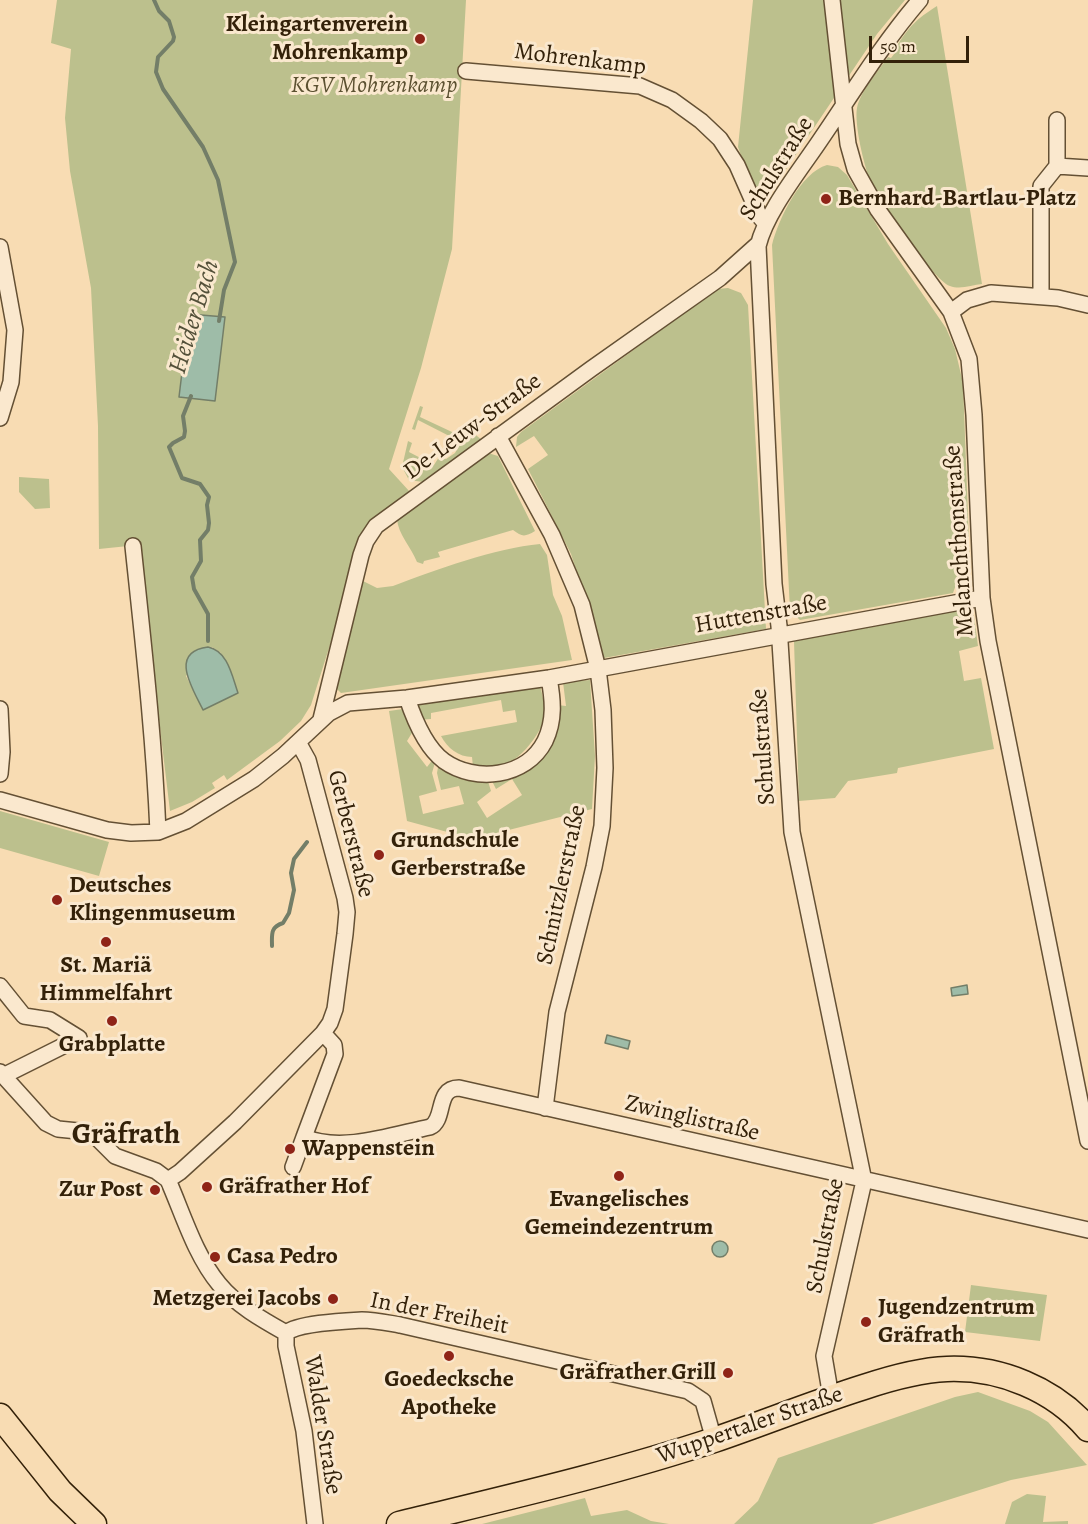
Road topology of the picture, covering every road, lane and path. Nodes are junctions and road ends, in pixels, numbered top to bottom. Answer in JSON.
{"nodes":[{"id":1,"x":832,"y":0,"type":"edge"},
{"id":2,"x":920,"y":0,"type":"edge"},
{"id":3,"x":466,"y":71,"type":"dead end"},
{"id":4,"x":843,"y":107,"type":"junction"},
{"id":5,"x":1057,"y":120,"type":"dead end"},
{"id":6,"x":1057,"y":166,"type":"junction"},
{"id":7,"x":1088,"y":168,"type":"edge"},
{"id":8,"x":766,"y":224,"type":"junction"},
{"id":9,"x":758,"y":244,"type":"junction"},
{"id":10,"x":0,"y":247,"type":"edge"},
{"id":11,"x":1041,"y":296,"type":"junction"},
{"id":12,"x":1088,"y":305,"type":"edge"},
{"id":13,"x":951,"y":312,"type":"junction"},
{"id":14,"x":0,"y":418,"type":"edge"},
{"id":15,"x":498,"y":436,"type":"junction"},
{"id":16,"x":133,"y":546,"type":"dead end"},
{"id":17,"x":982,"y":598,"type":"junction"},
{"id":18,"x":780,"y":634,"type":"junction"},
{"id":19,"x":598,"y":669,"type":"junction"},
{"id":20,"x":549,"y":678,"type":"junction"},
{"id":21,"x":406,"y":698,"type":"junction"},
{"id":22,"x":0,"y":709,"type":"edge"},
{"id":23,"x":321,"y":720,"type":"junction"},
{"id":24,"x":298,"y":742,"type":"junction"},
{"id":25,"x":0,"y":774,"type":"edge"},
{"id":26,"x":0,"y":800,"type":"edge"},
{"id":27,"x":158,"y":832,"type":"junction"},
{"id":28,"x":0,"y":986,"type":"edge"},
{"id":29,"x":323,"y":1033,"type":"junction"},
{"id":30,"x":2,"y":1074,"type":"edge"},
{"id":31,"x":545,"y":1108,"type":"junction"},
{"id":32,"x":307,"y":1139,"type":"junction"},
{"id":33,"x":1088,"y":1141,"type":"edge"},
{"id":34,"x":293,"y":1167,"type":"dead end"},
{"id":35,"x":168,"y":1180,"type":"junction"},
{"id":36,"x":864,"y":1181,"type":"junction"},
{"id":37,"x":1088,"y":1230,"type":"edge"},
{"id":38,"x":286,"y":1334,"type":"junction"},
{"id":39,"x":831,"y":1397,"type":"junction"},
{"id":40,"x":0,"y":1416,"type":"edge"},
{"id":41,"x":1088,"y":1429,"type":"edge"},
{"id":42,"x":714,"y":1440,"type":"junction"},
{"id":43,"x":77,"y":1516,"type":"edge"},
{"id":44,"x":94,"y":1524,"type":"edge"},
{"id":45,"x":315,"y":1524,"type":"edge"},
{"id":46,"x":399,"y":1524,"type":"edge"}],
"edges":[{"from":1,"to":4,"type":"street","name":"Melanchthonstraße"},
{"from":2,"to":4,"type":"street","name":"Schulstraße"},
{"from":3,"to":8,"type":"street","name":"Mohrenkamp"},
{"from":4,"to":8,"type":"street","name":"Schulstraße"},
{"from":4,"to":13,"type":"street","name":"Melanchthonstraße"},
{"from":5,"to":6,"type":"street"},
{"from":6,"to":7,"type":"street"},
{"from":6,"to":11,"type":"street"},
{"from":8,"to":9,"type":"street","name":"Schulstraße"},
{"from":9,"to":15,"type":"street","name":"De-Leuw-Straße"},
{"from":9,"to":18,"type":"street","name":"Schulstraße"},
{"from":10,"to":14,"type":"street"},
{"from":11,"to":12,"type":"street"},
{"from":11,"to":13,"type":"street"},
{"from":13,"to":17,"type":"street","name":"Melanchthonstraße"},
{"from":15,"to":19,"type":"street","name":"Schnitzlerstraße"},
{"from":15,"to":23,"type":"street","name":"De-Leuw-Straße"},
{"from":16,"to":27,"type":"street"},
{"from":17,"to":18,"type":"street","name":"Huttenstraße"},
{"from":17,"to":33,"type":"street","name":"Melanchthonstraße"},
{"from":18,"to":19,"type":"street","name":"Huttenstraße"},
{"from":18,"to":36,"type":"street","name":"Schulstraße"},
{"from":19,"to":20,"type":"street","name":"Huttenstraße"},
{"from":19,"to":31,"type":"street","name":"Schnitzlerstraße"},
{"from":20,"to":21,"type":"street","name":"Huttenstraße"},
{"from":20,"to":21,"type":"street"},
{"from":21,"to":23,"type":"street","name":"Huttenstraße"},
{"from":22,"to":25,"type":"street"},
{"from":23,"to":24,"type":"street","name":"Huttenstraße"},
{"from":24,"to":27,"type":"street"},
{"from":24,"to":29,"type":"street","name":"Gerberstraße"},
{"from":26,"to":27,"type":"street"},
{"from":28,"to":30,"type":"street"},
{"from":29,"to":32,"type":"street"},
{"from":29,"to":35,"type":"street","name":"Gerberstraße"},
{"from":30,"to":35,"type":"street"},
{"from":31,"to":32,"type":"street","name":"Zwinglistraße"},
{"from":31,"to":36,"type":"street","name":"Zwinglistraße"},
{"from":32,"to":34,"type":"street"},
{"from":35,"to":38,"type":"street"},
{"from":36,"to":37,"type":"street","name":"Zwinglistraße"},
{"from":36,"to":39,"type":"street","name":"Schulstraße"},
{"from":38,"to":42,"type":"street","name":"In der Freiheit"},
{"from":38,"to":45,"type":"street","name":"Walder Straße"},
{"from":39,"to":41,"type":"main road","name":"Wuppertaler Straße"},
{"from":39,"to":42,"type":"main road","name":"Wuppertaler Straße"},
{"from":40,"to":43,"type":"main road"},
{"from":42,"to":46,"type":"main road","name":"Wuppertaler Straße"},
{"from":43,"to":44,"type":"main road"}]}
